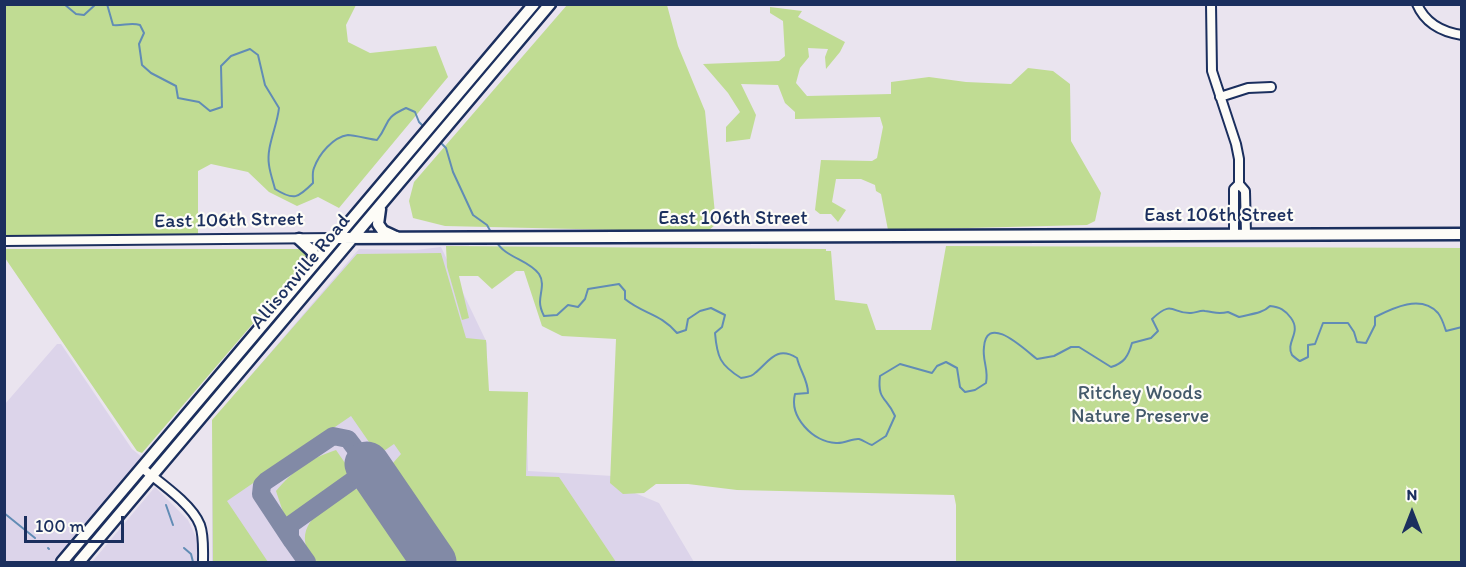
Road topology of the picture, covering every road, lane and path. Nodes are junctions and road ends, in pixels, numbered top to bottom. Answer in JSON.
{"nodes":[{"id":1,"x":534,"y":4,"type":"edge"},
{"id":2,"x":550,"y":4,"type":"edge"},
{"id":3,"x":1211,"y":4,"type":"edge"},
{"id":4,"x":1417,"y":4,"type":"edge"},
{"id":5,"x":1461,"y":35,"type":"edge"},
{"id":6,"x":1271,"y":87,"type":"dead end"},
{"id":7,"x":1220,"y":97,"type":"junction"},
{"id":8,"x":1239,"y":184,"type":"junction"},
{"id":9,"x":382,"y":204,"type":"junction"},
{"id":10,"x":1234,"y":234,"type":"junction"},
{"id":11,"x":1246,"y":234,"type":"junction"},
{"id":12,"x":1461,"y":234,"type":"edge"},
{"id":13,"x":299,"y":238,"type":"junction"},
{"id":14,"x":336,"y":238,"type":"junction"},
{"id":15,"x":353,"y":239,"type":"junction"},
{"id":16,"x":401,"y":239,"type":"junction"},
{"id":17,"x":4,"y":241,"type":"edge"},
{"id":18,"x":314,"y":265,"type":"junction"},
{"id":19,"x":142,"y":468,"type":"junction"},
{"id":20,"x":152,"y":476,"type":"junction"},
{"id":21,"x":62,"y":562,"type":"edge"},
{"id":22,"x":79,"y":562,"type":"edge"},
{"id":23,"x":203,"y":562,"type":"edge"}],
"edges":[{"from":1,"to":14,"type":"main road","name":"Allisonville Road"},
{"from":2,"to":9,"type":"main road","name":"Allisonville Road"},
{"from":3,"to":7,"type":"street"},
{"from":4,"to":5,"type":"street"},
{"from":6,"to":7,"type":"street"},
{"from":7,"to":8,"type":"street"},
{"from":8,"to":10,"type":"street"},
{"from":8,"to":11,"type":"street"},
{"from":9,"to":15,"type":"main road","name":"Allisonville Road"},
{"from":9,"to":16,"type":"main road"},
{"from":10,"to":11,"type":"main road","name":"East 106th Street"},
{"from":10,"to":16,"type":"main road","name":"East 106th Street"},
{"from":11,"to":12,"type":"main road","name":"East 106th Street"},
{"from":13,"to":14,"type":"street","name":"East 106th Street"},
{"from":13,"to":17,"type":"street","name":"East 106th Street"},
{"from":13,"to":18,"type":"main road"},
{"from":14,"to":15,"type":"main road","name":"East 106th Street"},
{"from":14,"to":18,"type":"main road","name":"Allisonville Road"},
{"from":15,"to":16,"type":"main road","name":"East 106th Street"},
{"from":15,"to":20,"type":"main road","name":"Allisonville Road"},
{"from":18,"to":19,"type":"main road","name":"Allisonville Road"},
{"from":19,"to":20,"type":"street"},
{"from":19,"to":21,"type":"main road","name":"Allisonville Road"},
{"from":20,"to":22,"type":"main road","name":"Allisonville Road"},
{"from":20,"to":23,"type":"street"}]}
